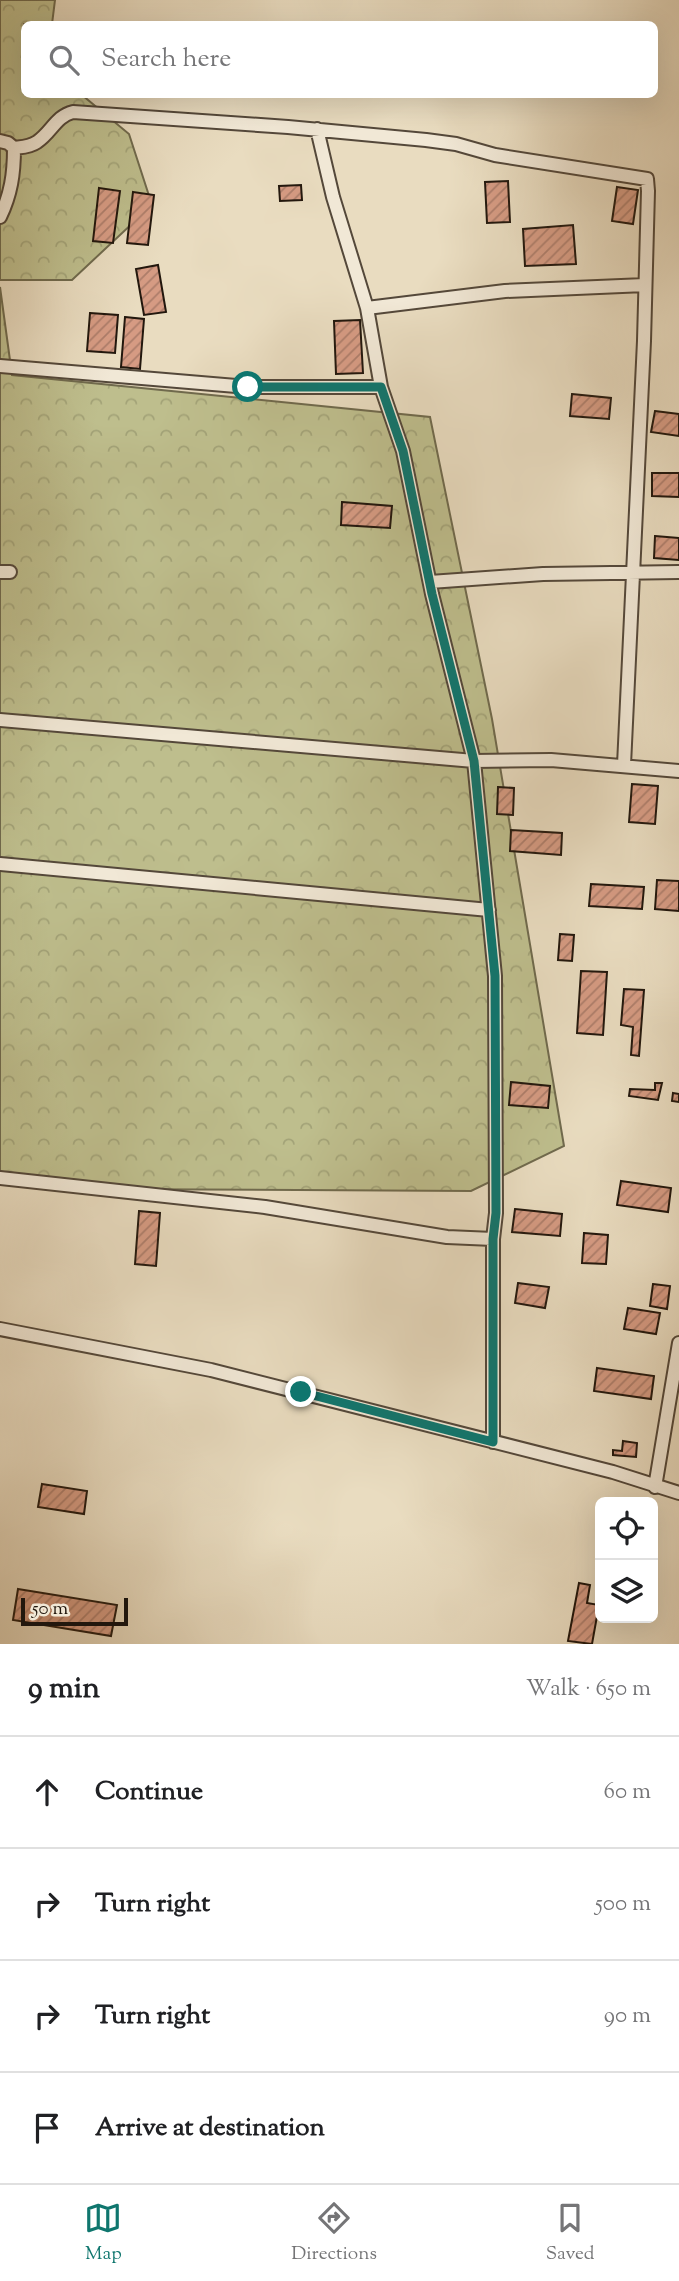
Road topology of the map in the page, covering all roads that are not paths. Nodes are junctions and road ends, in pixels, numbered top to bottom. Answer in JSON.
{"nodes":[{"id":1,"x":317,"y":130,"type":"junction"},
{"id":2,"x":0,"y":141,"type":"edge"},
{"id":3,"x":14,"y":149,"type":"junction"},
{"id":4,"x":0,"y":217,"type":"edge"},
{"id":5,"x":645,"y":285,"type":"junction"},
{"id":6,"x":367,"y":308,"type":"junction"},
{"id":7,"x":0,"y":366,"type":"edge"},
{"id":8,"x":381,"y":387,"type":"junction"},
{"id":9,"x":633,"y":572,"type":"junction"},
{"id":10,"x":679,"y":572,"type":"edge"},
{"id":11,"x":430,"y":582,"type":"junction"},
{"id":12,"x":0,"y":720,"type":"edge"},
{"id":13,"x":474,"y":761,"type":"junction"},
{"id":14,"x":624,"y":765,"type":"junction"},
{"id":15,"x":679,"y":771,"type":"edge"},
{"id":16,"x":0,"y":864,"type":"edge"},
{"id":17,"x":489,"y":910,"type":"junction"},
{"id":18,"x":0,"y":1178,"type":"edge"},
{"id":19,"x":493,"y":1239,"type":"junction"},
{"id":20,"x":0,"y":1329,"type":"edge"},
{"id":21,"x":679,"y":1343,"type":"edge"},
{"id":22,"x":493,"y":1442,"type":"junction"},
{"id":23,"x":655,"y":1487,"type":"junction"},
{"id":24,"x":679,"y":1493,"type":"edge"}],
"edges":[{"from":1,"to":3,"type":"street"},
{"from":1,"to":5,"type":"street"},
{"from":1,"to":6,"type":"street"},
{"from":2,"to":3,"type":"street"},
{"from":3,"to":4,"type":"street"},
{"from":5,"to":6,"type":"street"},
{"from":5,"to":9,"type":"street"},
{"from":6,"to":8,"type":"street"},
{"from":7,"to":8,"type":"street"},
{"from":8,"to":11,"type":"street"},
{"from":9,"to":10,"type":"street"},
{"from":9,"to":11,"type":"street"},
{"from":9,"to":14,"type":"street"},
{"from":11,"to":13,"type":"street"},
{"from":12,"to":13,"type":"street"},
{"from":13,"to":14,"type":"street"},
{"from":13,"to":17,"type":"street"},
{"from":14,"to":15,"type":"street"},
{"from":16,"to":17,"type":"street"},
{"from":17,"to":19,"type":"street"},
{"from":18,"to":19,"type":"street"},
{"from":19,"to":22,"type":"street"},
{"from":20,"to":22,"type":"street"},
{"from":21,"to":23,"type":"street"},
{"from":22,"to":23,"type":"street"},
{"from":23,"to":24,"type":"street"}]}
